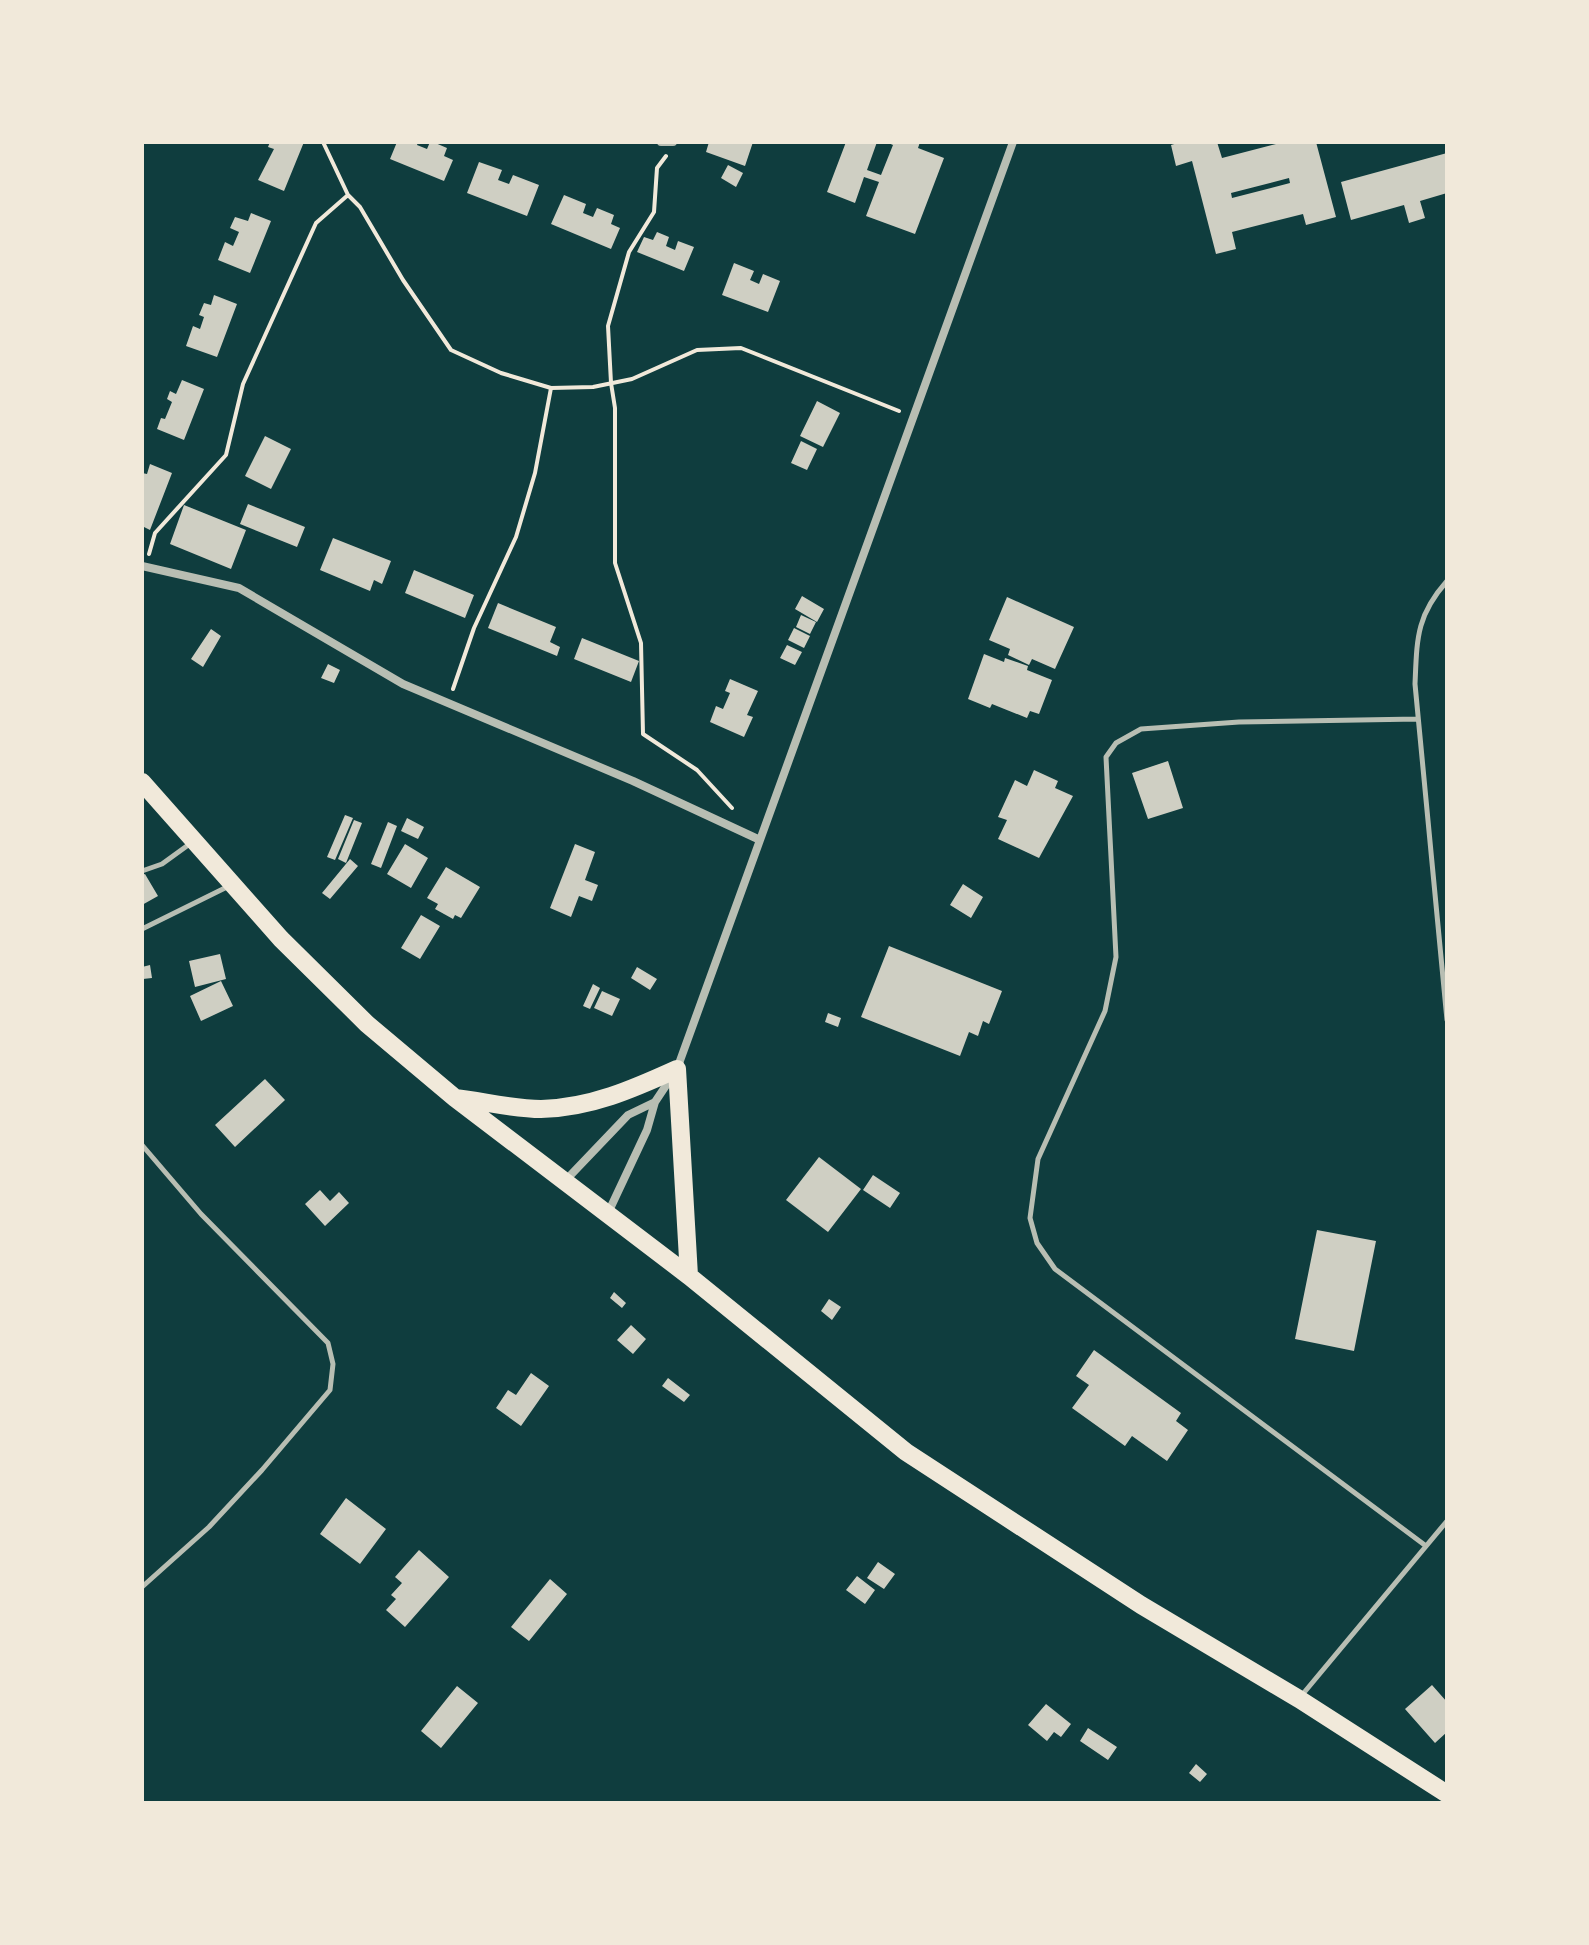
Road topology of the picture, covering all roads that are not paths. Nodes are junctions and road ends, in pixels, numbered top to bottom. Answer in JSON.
{"nodes":[{"id":1,"x":661,"y":142,"type":"edge"},
{"id":2,"x":1013,"y":142,"type":"edge"},
{"id":3,"x":672,"y":146,"type":"edge"},
{"id":4,"x":142,"y":564,"type":"edge"},
{"id":5,"x":1447,"y":581,"type":"edge"},
{"id":6,"x":1418,"y":719,"type":"junction"},
{"id":7,"x":142,"y":782,"type":"edge"},
{"id":8,"x":195,"y":840,"type":"junction"},
{"id":9,"x":760,"y":840,"type":"junction"},
{"id":10,"x":142,"y":871,"type":"edge"},
{"id":11,"x":234,"y":884,"type":"junction"},
{"id":12,"x":142,"y":929,"type":"edge"},
{"id":13,"x":1447,"y":1020,"type":"edge"},
{"id":14,"x":677,"y":1069,"type":"junction"},
{"id":15,"x":455,"y":1098,"type":"junction"},
{"id":16,"x":655,"y":1102,"type":"junction"},
{"id":17,"x":142,"y":1145,"type":"edge"},
{"id":18,"x":564,"y":1182,"type":"junction"},
{"id":19,"x":608,"y":1213,"type":"junction"},
{"id":20,"x":689,"y":1276,"type":"junction"},
{"id":21,"x":1447,"y":1521,"type":"edge"},
{"id":22,"x":1426,"y":1546,"type":"junction"},
{"id":23,"x":142,"y":1587,"type":"edge"},
{"id":24,"x":1299,"y":1699,"type":"junction"},
{"id":25,"x":1447,"y":1794,"type":"edge"}],
"edges":[{"from":1,"to":3,"type":"street"},
{"from":2,"to":9,"type":"street"},
{"from":4,"to":9,"type":"street"},
{"from":5,"to":6,"type":"lane"},
{"from":6,"to":13,"type":"lane"},
{"from":6,"to":22,"type":"lane"},
{"from":7,"to":8,"type":"highway"},
{"from":8,"to":10,"type":"lane"},
{"from":8,"to":11,"type":"highway"},
{"from":9,"to":14,"type":"street"},
{"from":11,"to":12,"type":"lane"},
{"from":11,"to":15,"type":"highway"},
{"from":14,"to":15,"type":"highway"},
{"from":14,"to":16,"type":"street"},
{"from":14,"to":20,"type":"highway"},
{"from":15,"to":18,"type":"highway"},
{"from":16,"to":18,"type":"street"},
{"from":16,"to":19,"type":"street"},
{"from":17,"to":23,"type":"lane"},
{"from":18,"to":19,"type":"highway"},
{"from":19,"to":20,"type":"highway"},
{"from":20,"to":24,"type":"highway"},
{"from":21,"to":22,"type":"lane"},
{"from":22,"to":24,"type":"lane"},
{"from":24,"to":25,"type":"highway"}]}
